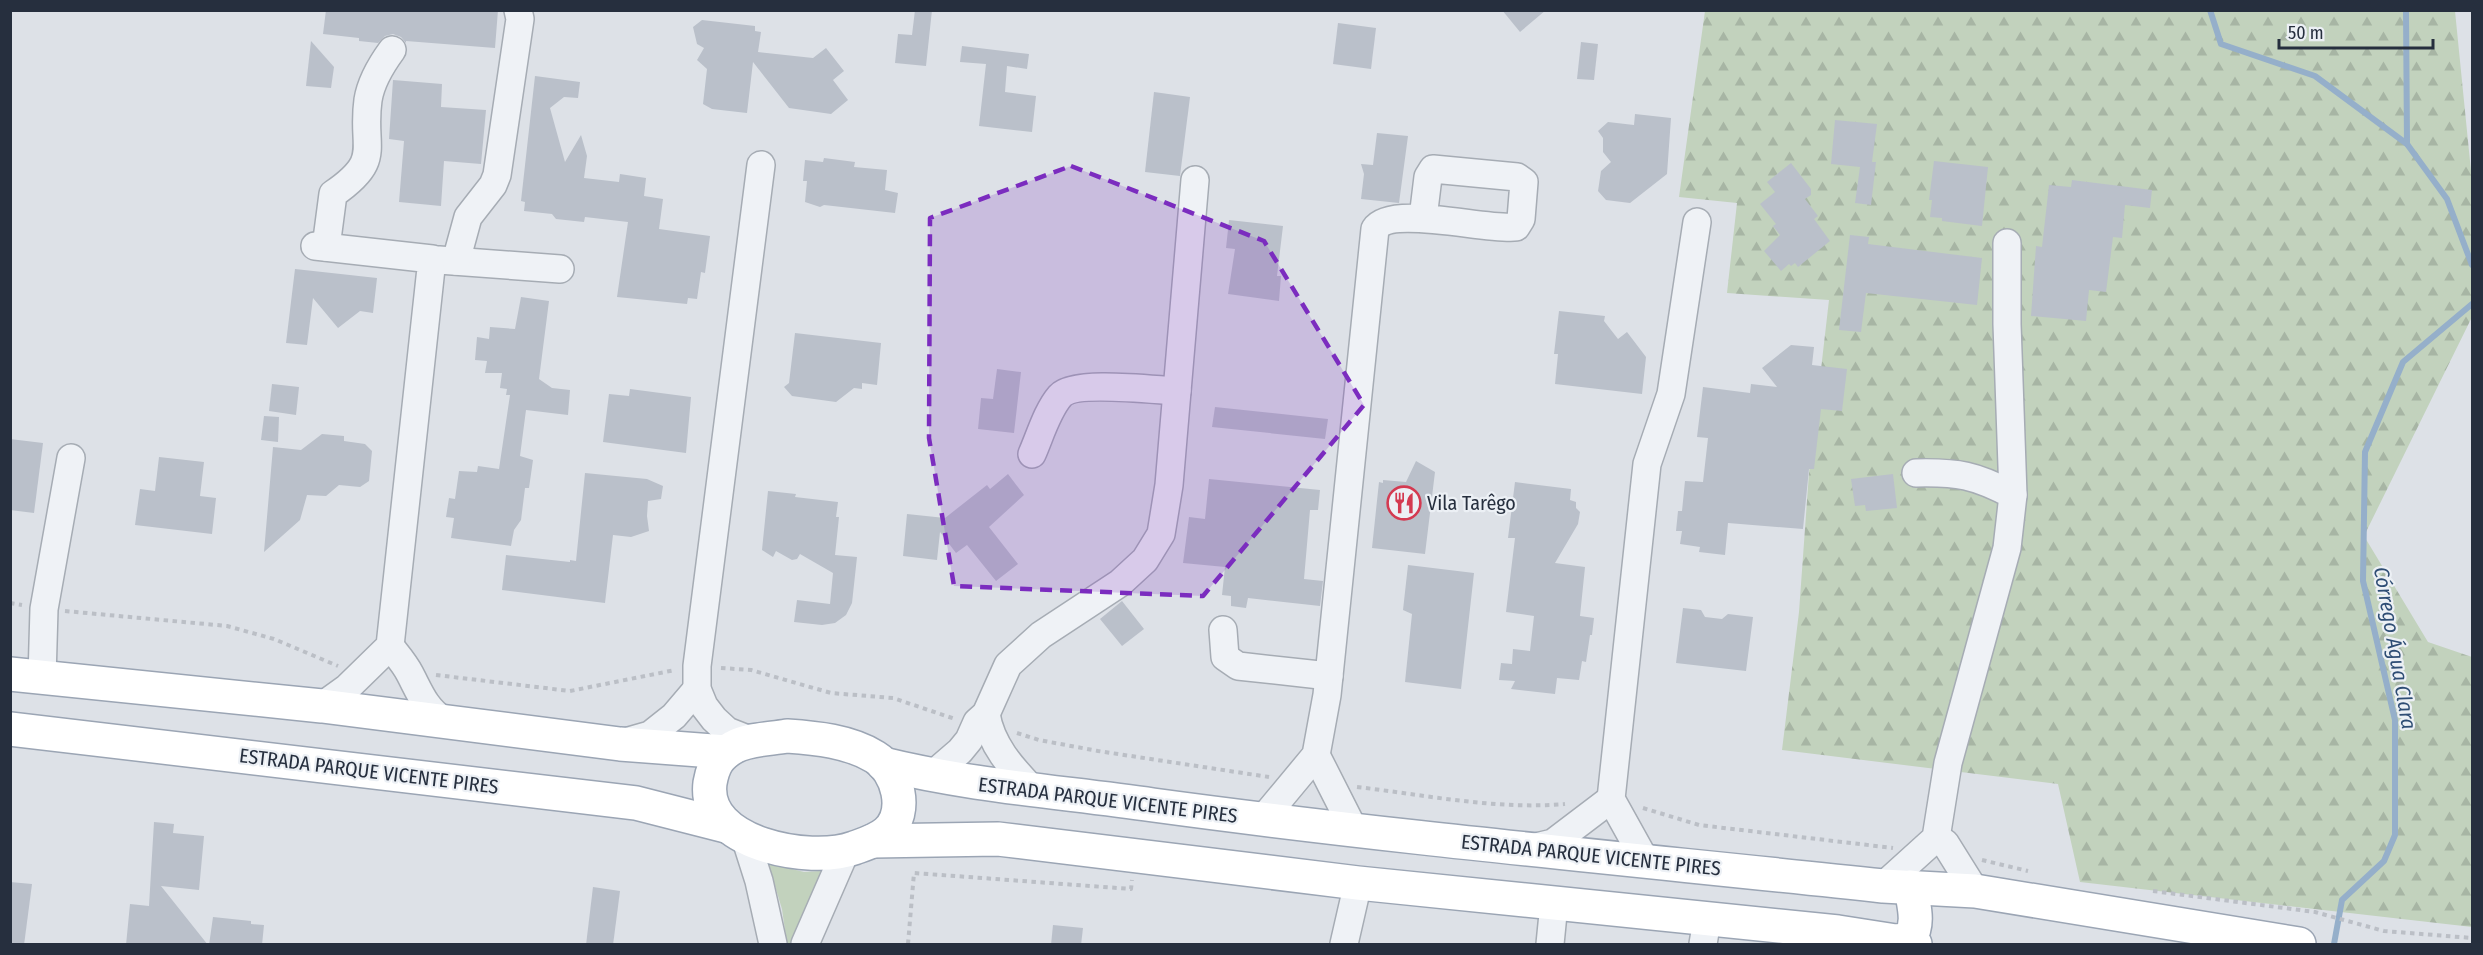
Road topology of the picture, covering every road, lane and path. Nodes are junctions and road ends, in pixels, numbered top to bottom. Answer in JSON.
{"nodes":[{"id":1,"x":518,"y":10,"type":"edge"},
{"id":2,"x":392,"y":50,"type":"dead end"},
{"id":3,"x":761,"y":165,"type":"dead end"},
{"id":4,"x":1195,"y":180,"type":"dead end"},
{"id":5,"x":1423,"y":218,"type":"dead end"},
{"id":6,"x":1697,"y":222,"type":"dead end"},
{"id":7,"x":2007,"y":243,"type":"dead end"},
{"id":8,"x":444,"y":260,"type":"junction"},
{"id":9,"x":560,"y":269,"type":"dead end"},
{"id":10,"x":1177,"y":391,"type":"junction"},
{"id":11,"x":1032,"y":454,"type":"dead end"},
{"id":12,"x":71,"y":458,"type":"dead end"},
{"id":13,"x":1916,"y":473,"type":"dead end"},
{"id":14,"x":2013,"y":495,"type":"junction"},
{"id":15,"x":10,"y":603,"type":"edge"},
{"id":16,"x":44,"y":609,"type":"junction"},
{"id":17,"x":1223,"y":630,"type":"dead end"},
{"id":18,"x":390,"y":646,"type":"junction"},
{"id":19,"x":365,"y":669,"type":"junction"},
{"id":20,"x":409,"y":671,"type":"junction"},
{"id":21,"x":26,"y":676,"type":"edge"},
{"id":22,"x":1329,"y":676,"type":"junction"},
{"id":23,"x":697,"y":678,"type":"junction"},
{"id":24,"x":322,"y":706,"type":"junction"},
{"id":25,"x":984,"y":720,"type":"junction"},
{"id":26,"x":444,"y":721,"type":"junction"},
{"id":27,"x":12,"y":733,"type":"edge"},
{"id":28,"x":620,"y":744,"type":"junction"},
{"id":29,"x":740,"y":747,"type":"junction"},
{"id":30,"x":1316,"y":755,"type":"junction"},
{"id":31,"x":883,"y":764,"type":"junction"},
{"id":32,"x":931,"y":776,"type":"junction"},
{"id":33,"x":1294,"y":781,"type":"junction"},
{"id":34,"x":1329,"y":784,"type":"junction"},
{"id":35,"x":1032,"y":789,"type":"junction"},
{"id":36,"x":1611,"y":799,"type":"junction"},
{"id":37,"x":1262,"y":820,"type":"junction"},
{"id":38,"x":1354,"y":830,"type":"junction"},
{"id":39,"x":736,"y":832,"type":"junction"},
{"id":40,"x":860,"y":845,"type":"junction"},
{"id":41,"x":1936,"y":846,"type":"junction"},
{"id":42,"x":1532,"y":849,"type":"junction"},
{"id":43,"x":1135,"y":856,"type":"junction"},
{"id":44,"x":1648,"y":861,"type":"junction"},
{"id":45,"x":2037,"y":872,"type":"dead end"},
{"id":46,"x":1358,"y":883,"type":"junction"},
{"id":47,"x":1897,"y":886,"type":"junction"},
{"id":48,"x":2145,"y":890,"type":"dead end"},
{"id":49,"x":1975,"y":891,"type":"junction"},
{"id":50,"x":1554,"y":904,"type":"junction"},
{"id":51,"x":1705,"y":932,"type":"edge"},
{"id":52,"x":2472,"y":938,"type":"edge"},
{"id":53,"x":1905,"y":943,"type":"edge"},
{"id":54,"x":773,"y":945,"type":"edge"},
{"id":55,"x":805,"y":945,"type":"edge"},
{"id":56,"x":908,"y":945,"type":"edge"},
{"id":57,"x":1344,"y":945,"type":"edge"},
{"id":58,"x":1550,"y":945,"type":"edge"},
{"id":59,"x":2299,"y":945,"type":"edge"}],
"edges":[{"from":1,"to":8,"type":"street"},
{"from":2,"to":8,"type":"street"},
{"from":3,"to":23,"type":"street"},
{"from":4,"to":10,"type":"street"},
{"from":5,"to":22,"type":"street"},
{"from":6,"to":36,"type":"street"},
{"from":7,"to":14,"type":"street"},
{"from":8,"to":9,"type":"street"},
{"from":8,"to":18,"type":"street"},
{"from":10,"to":11,"type":"street"},
{"from":10,"to":25,"type":"street"},
{"from":12,"to":16,"type":"street"},
{"from":13,"to":14,"type":"street"},
{"from":14,"to":41,"type":"street"},
{"from":15,"to":16,"type":"path"},
{"from":16,"to":19,"type":"path"},
{"from":16,"to":21,"type":"street"},
{"from":17,"to":22,"type":"street"},
{"from":18,"to":19,"type":"street"},
{"from":18,"to":20,"type":"street"},
{"from":19,"to":24,"type":"street"},
{"from":20,"to":23,"type":"path"},
{"from":20,"to":26,"type":"street"},
{"from":21,"to":24,"type":"main road"},
{"from":22,"to":30,"type":"street"},
{"from":23,"to":25,"type":"path"},
{"from":23,"to":28,"type":"street"},
{"from":23,"to":29,"type":"street"},
{"from":24,"to":26,"type":"main road"},
{"from":25,"to":32,"type":"street"},
{"from":25,"to":33,"type":"path"},
{"from":25,"to":35,"type":"street"},
{"from":26,"to":28,"type":"main road"},
{"from":27,"to":39,"type":"main road","name":"ESTRADA PARQUE VICENTE PIRES"},
{"from":28,"to":29,"type":"main road"},
{"from":29,"to":31,"type":"main road"},
{"from":29,"to":39,"type":"main road"},
{"from":30,"to":33,"type":"street"},
{"from":30,"to":34,"type":"street"},
{"from":31,"to":32,"type":"main road","name":"ESTRADA PARQUE VICENTE PIRES"},
{"from":31,"to":40,"type":"main road"},
{"from":32,"to":35,"type":"main road","name":"ESTRADA PARQUE VICENTE PIRES"},
{"from":33,"to":37,"type":"street"},
{"from":34,"to":36,"type":"path"},
{"from":34,"to":38,"type":"street"},
{"from":35,"to":37,"type":"main road","name":"ESTRADA PARQUE VICENTE PIRES"},
{"from":36,"to":41,"type":"path"},
{"from":36,"to":42,"type":"street"},
{"from":36,"to":44,"type":"street"},
{"from":37,"to":38,"type":"main road","name":"ESTRADA PARQUE VICENTE PIRES"},
{"from":38,"to":42,"type":"main road","name":"ESTRADA PARQUE VICENTE PIRES"},
{"from":39,"to":40,"type":"main road"},
{"from":39,"to":54,"type":"street"},
{"from":40,"to":43,"type":"main road"},
{"from":40,"to":55,"type":"street"},
{"from":41,"to":45,"type":"path"},
{"from":41,"to":47,"type":"street"},
{"from":41,"to":49,"type":"street"},
{"from":42,"to":44,"type":"main road","name":"ESTRADA PARQUE VICENTE PIRES"},
{"from":43,"to":46,"type":"main road"},
{"from":43,"to":56,"type":"path"},
{"from":44,"to":47,"type":"main road","name":"ESTRADA PARQUE VICENTE PIRES"},
{"from":46,"to":50,"type":"main road"},
{"from":46,"to":57,"type":"street"},
{"from":47,"to":49,"type":"main road","name":"ESTRADA PARQUE VICENTE PIRES"},
{"from":47,"to":53,"type":"main road"},
{"from":48,"to":52,"type":"path"},
{"from":49,"to":59,"type":"main road","name":"ESTRADA PARQUE VICENTE PIRES"},
{"from":50,"to":51,"type":"main road"},
{"from":50,"to":58,"type":"street"},
{"from":51,"to":53,"type":"main road"}]}
